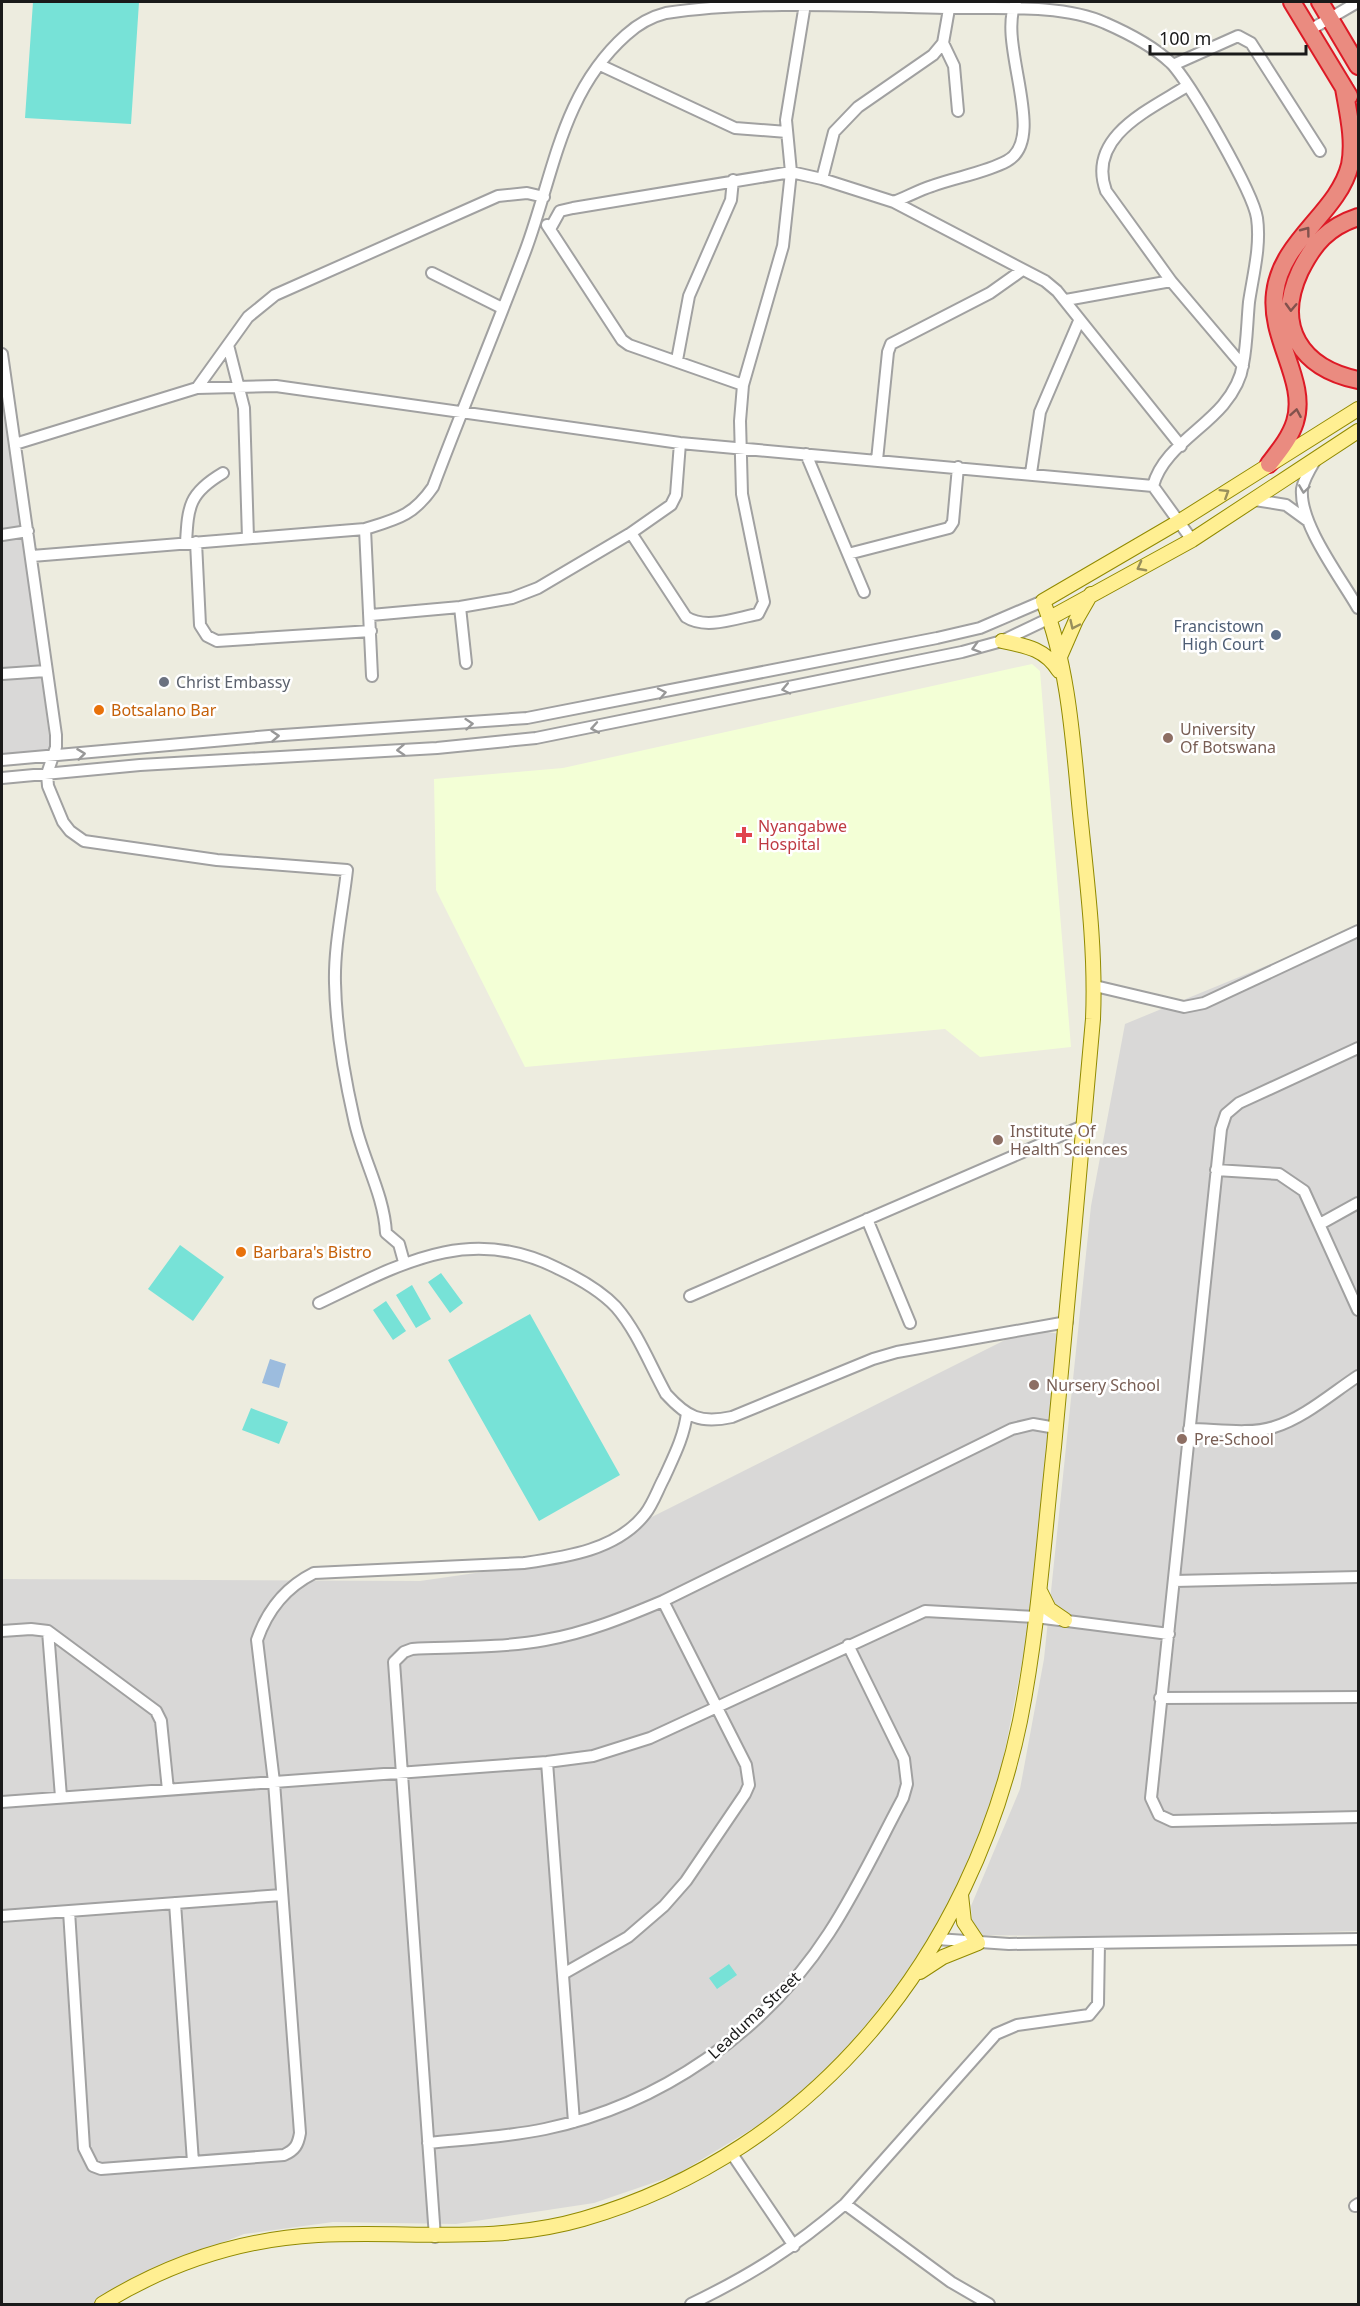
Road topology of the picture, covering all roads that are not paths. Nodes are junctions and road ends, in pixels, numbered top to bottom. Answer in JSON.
{"nodes":[{"id":1,"x":1292,"y":2,"type":"edge"},
{"id":2,"x":1320,"y":2,"type":"edge"},
{"id":3,"x":1358,"y":2,"type":"edge"},
{"id":4,"x":805,"y":4,"type":"junction"},
{"id":5,"x":1014,"y":5,"type":"edge"},
{"id":6,"x":949,"y":9,"type":"junction"},
{"id":7,"x":1328,"y":17,"type":"junction"},
{"id":8,"x":1308,"y":31,"type":"junction"},
{"id":9,"x":943,"y":43,"type":"junction"},
{"id":10,"x":1346,"y":45,"type":"junction"},
{"id":11,"x":1359,"y":58,"type":"edge"},
{"id":12,"x":600,"y":65,"type":"junction"},
{"id":13,"x":1173,"y":65,"type":"junction"},
{"id":14,"x":1359,"y":66,"type":"edge"},
{"id":15,"x":1187,"y":86,"type":"junction"},
{"id":16,"x":1344,"y":88,"type":"junction"},
{"id":17,"x":1359,"y":110,"type":"edge"},
{"id":18,"x":958,"y":111,"type":"dead end"},
{"id":19,"x":787,"y":132,"type":"junction"},
{"id":20,"x":1320,"y":151,"type":"dead end"},
{"id":21,"x":791,"y":172,"type":"junction"},
{"id":22,"x":822,"y":178,"type":"junction"},
{"id":23,"x":733,"y":180,"type":"junction"},
{"id":24,"x":544,"y":197,"type":"junction"},
{"id":25,"x":894,"y":202,"type":"junction"},
{"id":26,"x":539,"y":213,"type":"junction"},
{"id":27,"x":1359,"y":217,"type":"edge"},
{"id":28,"x":550,"y":229,"type":"junction"},
{"id":29,"x":1021,"y":271,"type":"junction"},
{"id":30,"x":432,"y":273,"type":"dead end"},
{"id":31,"x":1171,"y":281,"type":"junction"},
{"id":32,"x":1066,"y":300,"type":"junction"},
{"id":33,"x":502,"y":308,"type":"junction"},
{"id":34,"x":1079,"y":321,"type":"junction"},
{"id":35,"x":228,"y":345,"type":"junction"},
{"id":36,"x":2,"y":354,"type":"edge"},
{"id":37,"x":676,"y":360,"type":"junction"},
{"id":38,"x":1243,"y":366,"type":"junction"},
{"id":39,"x":1359,"y":380,"type":"edge"},
{"id":40,"x":743,"y":385,"type":"junction"},
{"id":41,"x":239,"y":386,"type":"junction"},
{"id":42,"x":196,"y":388,"type":"junction"},
{"id":43,"x":461,"y":413,"type":"junction"},
{"id":44,"x":1353,"y":413,"type":"edge"},
{"id":45,"x":1358,"y":432,"type":"edge"},
{"id":46,"x":680,"y":442,"type":"junction"},
{"id":47,"x":15,"y":444,"type":"junction"},
{"id":48,"x":1181,"y":446,"type":"junction"},
{"id":49,"x":741,"y":447,"type":"junction"},
{"id":50,"x":806,"y":454,"type":"junction"},
{"id":51,"x":1316,"y":459,"type":"junction"},
{"id":52,"x":877,"y":460,"type":"junction"},
{"id":53,"x":1269,"y":464,"type":"junction"},
{"id":54,"x":958,"y":467,"type":"junction"},
{"id":55,"x":223,"y":473,"type":"dead end"},
{"id":56,"x":1031,"y":473,"type":"junction"},
{"id":57,"x":1153,"y":486,"type":"junction"},
{"id":58,"x":1254,"y":500,"type":"junction"},
{"id":59,"x":1180,"y":521,"type":"junction"},
{"id":60,"x":1308,"y":522,"type":"junction"},
{"id":61,"x":365,"y":529,"type":"junction"},
{"id":62,"x":27,"y":531,"type":"junction"},
{"id":63,"x":631,"y":533,"type":"junction"},
{"id":64,"x":2,"y":535,"type":"edge"},
{"id":65,"x":248,"y":538,"type":"junction"},
{"id":66,"x":1192,"y":540,"type":"junction"},
{"id":67,"x":191,"y":543,"type":"junction"},
{"id":68,"x":848,"y":554,"type":"junction"},
{"id":69,"x":32,"y":556,"type":"junction"},
{"id":70,"x":864,"y":592,"type":"dead end"},
{"id":71,"x":1092,"y":593,"type":"junction"},
{"id":72,"x":1043,"y":601,"type":"junction"},
{"id":73,"x":460,"y":607,"type":"junction"},
{"id":74,"x":1359,"y":608,"type":"edge"},
{"id":75,"x":370,"y":615,"type":"junction"},
{"id":76,"x":1050,"y":618,"type":"junction"},
{"id":77,"x":371,"y":631,"type":"junction"},
{"id":78,"x":1002,"y":641,"type":"junction"},
{"id":79,"x":1059,"y":658,"type":"junction"},
{"id":80,"x":466,"y":663,"type":"dead end"},
{"id":81,"x":46,"y":671,"type":"junction"},
{"id":82,"x":2,"y":674,"type":"edge"},
{"id":83,"x":372,"y":676,"type":"dead end"},
{"id":84,"x":1063,"y":678,"type":"junction"},
{"id":85,"x":52,"y":758,"type":"junction"},
{"id":86,"x":2,"y":760,"type":"edge"},
{"id":87,"x":47,"y":774,"type":"junction"},
{"id":88,"x":2,"y":778,"type":"edge"},
{"id":89,"x":1359,"y":931,"type":"edge"},
{"id":90,"x":1095,"y":986,"type":"junction"},
{"id":91,"x":1359,"y":1048,"type":"edge"},
{"id":92,"x":1083,"y":1126,"type":"junction"},
{"id":93,"x":1216,"y":1170,"type":"junction"},
{"id":94,"x":1359,"y":1203,"type":"edge"},
{"id":95,"x":867,"y":1220,"type":"junction"},
{"id":96,"x":1320,"y":1224,"type":"junction"},
{"id":97,"x":404,"y":1262,"type":"junction"},
{"id":98,"x":367,"y":1280,"type":"dead end"},
{"id":99,"x":690,"y":1296,"type":"dead end"},
{"id":100,"x":1359,"y":1310,"type":"edge"},
{"id":101,"x":1067,"y":1322,"type":"junction"},
{"id":102,"x":910,"y":1323,"type":"dead end"},
{"id":103,"x":1359,"y":1376,"type":"edge"},
{"id":104,"x":687,"y":1413,"type":"junction"},
{"id":105,"x":1056,"y":1428,"type":"junction"},
{"id":106,"x":1189,"y":1429,"type":"junction"},
{"id":107,"x":1359,"y":1577,"type":"edge"},
{"id":108,"x":1174,"y":1581,"type":"junction"},
{"id":109,"x":1039,"y":1589,"type":"junction"},
{"id":110,"x":663,"y":1601,"type":"junction"},
{"id":111,"x":1036,"y":1617,"type":"junction"},
{"id":112,"x":1065,"y":1620,"type":"junction"},
{"id":113,"x":2,"y":1631,"type":"edge"},
{"id":114,"x":48,"y":1631,"type":"junction"},
{"id":115,"x":1168,"y":1634,"type":"junction"},
{"id":116,"x":848,"y":1645,"type":"junction"},
{"id":117,"x":1359,"y":1697,"type":"edge"},
{"id":118,"x":1161,"y":1698,"type":"junction"},
{"id":119,"x":717,"y":1709,"type":"junction"},
{"id":120,"x":547,"y":1762,"type":"junction"},
{"id":121,"x":400,"y":1774,"type":"junction"},
{"id":122,"x":274,"y":1782,"type":"junction"},
{"id":123,"x":168,"y":1790,"type":"junction"},
{"id":124,"x":61,"y":1797,"type":"junction"},
{"id":125,"x":2,"y":1802,"type":"edge"},
{"id":126,"x":1359,"y":1817,"type":"edge"},
{"id":127,"x":282,"y":1895,"type":"junction"},
{"id":128,"x":961,"y":1895,"type":"junction"},
{"id":129,"x":175,"y":1903,"type":"junction"},
{"id":130,"x":69,"y":1911,"type":"junction"},
{"id":131,"x":2,"y":1916,"type":"edge"},
{"id":132,"x":937,"y":1939,"type":"junction"},
{"id":133,"x":1359,"y":1939,"type":"edge"},
{"id":134,"x":978,"y":1943,"type":"junction"},
{"id":135,"x":1100,"y":1943,"type":"junction"},
{"id":136,"x":563,"y":1974,"type":"junction"},
{"id":137,"x":911,"y":1978,"type":"junction"},
{"id":138,"x":574,"y":2122,"type":"junction"},
{"id":139,"x":428,"y":2143,"type":"junction"},
{"id":140,"x":732,"y":2154,"type":"junction"},
{"id":141,"x":193,"y":2162,"type":"junction"},
{"id":142,"x":845,"y":2204,"type":"junction"},
{"id":143,"x":435,"y":2237,"type":"junction"},
{"id":144,"x":794,"y":2246,"type":"junction"},
{"id":145,"x":102,"y":2304,"type":"edge"},
{"id":146,"x":691,"y":2304,"type":"edge"},
{"id":147,"x":989,"y":2304,"type":"edge"}],
"edges":[{"from":1,"to":8,"type":"highway"},
{"from":2,"to":7,"type":"highway"},
{"from":3,"to":7,"type":"street"},
{"from":4,"to":6,"type":"street"},
{"from":4,"to":12,"type":"street"},
{"from":4,"to":19,"type":"street"},
{"from":5,"to":6,"type":"street"},
{"from":5,"to":13,"type":"street"},
{"from":5,"to":25,"type":"street"},
{"from":6,"to":9,"type":"street"},
{"from":7,"to":8,"type":"street"},
{"from":7,"to":10,"type":"highway"},
{"from":8,"to":16,"type":"highway"},
{"from":9,"to":18,"type":"street"},
{"from":9,"to":22,"type":"street"},
{"from":10,"to":11,"type":"highway"},
{"from":10,"to":14,"type":"highway"},
{"from":12,"to":19,"type":"street"},
{"from":12,"to":24,"type":"street"},
{"from":13,"to":15,"type":"street"},
{"from":13,"to":20,"type":"street"},
{"from":15,"to":31,"type":"street"},
{"from":15,"to":38,"type":"street"},
{"from":16,"to":17,"type":"highway"},
{"from":53,"to":16,"type":"highway","one_way":true},
{"from":19,"to":21,"type":"street"},
{"from":21,"to":22,"type":"street"},
{"from":21,"to":23,"type":"street"},
{"from":21,"to":40,"type":"street"},
{"from":22,"to":25,"type":"street"},
{"from":23,"to":28,"type":"street"},
{"from":23,"to":37,"type":"street"},
{"from":24,"to":26,"type":"street"},
{"from":24,"to":35,"type":"street"},
{"from":25,"to":29,"type":"street"},
{"from":26,"to":28,"type":"street"},
{"from":26,"to":33,"type":"street"},
{"from":27,"to":39,"type":"highway","one_way":true},
{"from":28,"to":37,"type":"street"},
{"from":29,"to":32,"type":"street"},
{"from":29,"to":52,"type":"street"},
{"from":30,"to":33,"type":"street"},
{"from":31,"to":32,"type":"street"},
{"from":31,"to":38,"type":"street"},
{"from":32,"to":34,"type":"street"},
{"from":33,"to":43,"type":"street"},
{"from":34,"to":48,"type":"street"},
{"from":34,"to":56,"type":"street"},
{"from":35,"to":41,"type":"street"},
{"from":35,"to":42,"type":"street"},
{"from":36,"to":47,"type":"street"},
{"from":37,"to":40,"type":"street"},
{"from":38,"to":48,"type":"street"},
{"from":40,"to":49,"type":"street"},
{"from":41,"to":42,"type":"street"},
{"from":41,"to":43,"type":"street"},
{"from":41,"to":65,"type":"street"},
{"from":42,"to":47,"type":"street"},
{"from":43,"to":46,"type":"street"},
{"from":43,"to":61,"type":"street"},
{"from":44,"to":53,"type":"main road"},
{"from":45,"to":51,"type":"main road"},
{"from":46,"to":49,"type":"street"},
{"from":46,"to":63,"type":"street"},
{"from":47,"to":62,"type":"street"},
{"from":48,"to":57,"type":"street"},
{"from":49,"to":50,"type":"street"},
{"from":49,"to":63,"type":"street"},
{"from":50,"to":52,"type":"street"},
{"from":50,"to":68,"type":"street"},
{"from":51,"to":58,"type":"main road"},
{"from":51,"to":60,"type":"street","one_way":true},
{"from":52,"to":54,"type":"street"},
{"from":59,"to":53,"type":"main road","one_way":true},
{"from":54,"to":56,"type":"street"},
{"from":54,"to":68,"type":"street"},
{"from":55,"to":67,"type":"street"},
{"from":56,"to":57,"type":"street"},
{"from":57,"to":59,"type":"street"},
{"from":58,"to":60,"type":"street"},
{"from":58,"to":66,"type":"main road"},
{"from":59,"to":66,"type":"street"},
{"from":59,"to":72,"type":"main road"},
{"from":60,"to":74,"type":"street"},
{"from":61,"to":65,"type":"street"},
{"from":61,"to":75,"type":"street"},
{"from":62,"to":64,"type":"street"},
{"from":62,"to":69,"type":"street"},
{"from":63,"to":73,"type":"street"},
{"from":65,"to":67,"type":"street"},
{"from":66,"to":71,"type":"main road","one_way":true},
{"from":67,"to":69,"type":"street"},
{"from":67,"to":77,"type":"street"},
{"from":68,"to":70,"type":"street"},
{"from":69,"to":81,"type":"street"},
{"from":71,"to":76,"type":"main road"},
{"from":71,"to":79,"type":"main road","one_way":true},
{"from":72,"to":76,"type":"main road"},
{"from":85,"to":72,"type":"street","one_way":true},
{"from":73,"to":75,"type":"street"},
{"from":73,"to":80,"type":"street"},
{"from":75,"to":77,"type":"street"},
{"from":76,"to":78,"type":"street"},
{"from":76,"to":79,"type":"main road"},
{"from":77,"to":83,"type":"street"},
{"from":78,"to":84,"type":"main road"},
{"from":78,"to":87,"type":"street","one_way":true},
{"from":79,"to":84,"type":"main road"},
{"from":81,"to":82,"type":"street"},
{"from":81,"to":85,"type":"street"},
{"from":84,"to":90,"type":"main road"},
{"from":85,"to":86,"type":"street"},
{"from":85,"to":87,"type":"street"},
{"from":87,"to":88,"type":"street"},
{"from":87,"to":97,"type":"street"},
{"from":89,"to":90,"type":"street"},
{"from":90,"to":92,"type":"main road"},
{"from":91,"to":93,"type":"street"},
{"from":92,"to":95,"type":"street"},
{"from":92,"to":101,"type":"main road"},
{"from":93,"to":96,"type":"street"},
{"from":93,"to":106,"type":"street"},
{"from":94,"to":96,"type":"street"},
{"from":95,"to":99,"type":"street"},
{"from":95,"to":102,"type":"street"},
{"from":96,"to":100,"type":"street"},
{"from":97,"to":98,"type":"street"},
{"from":97,"to":104,"type":"street"},
{"from":101,"to":104,"type":"street"},
{"from":101,"to":105,"type":"main road"},
{"from":103,"to":106,"type":"street"},
{"from":104,"to":122,"type":"street"},
{"from":105,"to":109,"type":"main road"},
{"from":105,"to":110,"type":"street"},
{"from":106,"to":108,"type":"street"},
{"from":107,"to":108,"type":"street"},
{"from":108,"to":115,"type":"street"},
{"from":109,"to":111,"type":"main road"},
{"from":109,"to":112,"type":"main road"},
{"from":110,"to":119,"type":"street"},
{"from":110,"to":121,"type":"street"},
{"from":111,"to":112,"type":"street"},
{"from":111,"to":116,"type":"street"},
{"from":111,"to":128,"type":"main road"},
{"from":112,"to":115,"type":"street"},
{"from":113,"to":114,"type":"street"},
{"from":114,"to":123,"type":"street"},
{"from":114,"to":124,"type":"street"},
{"from":115,"to":118,"type":"street"},
{"from":116,"to":119,"type":"street"},
{"from":116,"to":138,"type":"street","name":"Leaduma Street"},
{"from":117,"to":118,"type":"street"},
{"from":118,"to":126,"type":"street"},
{"from":119,"to":120,"type":"street"},
{"from":119,"to":136,"type":"street"},
{"from":120,"to":121,"type":"street"},
{"from":120,"to":136,"type":"street"},
{"from":121,"to":122,"type":"street"},
{"from":121,"to":139,"type":"street"},
{"from":122,"to":123,"type":"street"},
{"from":122,"to":127,"type":"street"},
{"from":123,"to":124,"type":"street"},
{"from":124,"to":125,"type":"street"},
{"from":127,"to":129,"type":"street"},
{"from":127,"to":141,"type":"street"},
{"from":128,"to":132,"type":"main road"},
{"from":128,"to":134,"type":"main road"},
{"from":129,"to":130,"type":"street"},
{"from":129,"to":141,"type":"street"},
{"from":130,"to":131,"type":"street"},
{"from":130,"to":141,"type":"street"},
{"from":132,"to":134,"type":"street"},
{"from":132,"to":137,"type":"main road"},
{"from":133,"to":135,"type":"street"},
{"from":134,"to":135,"type":"street"},
{"from":134,"to":137,"type":"main road"},
{"from":135,"to":142,"type":"street"},
{"from":136,"to":138,"type":"street"},
{"from":137,"to":140,"type":"main road"},
{"from":138,"to":139,"type":"street","name":"Leaduma Street"},
{"from":139,"to":143,"type":"street"},
{"from":140,"to":143,"type":"main road"},
{"from":140,"to":144,"type":"street"},
{"from":142,"to":144,"type":"street"},
{"from":142,"to":147,"type":"street"},
{"from":143,"to":145,"type":"main road"},
{"from":144,"to":146,"type":"street"}]}
